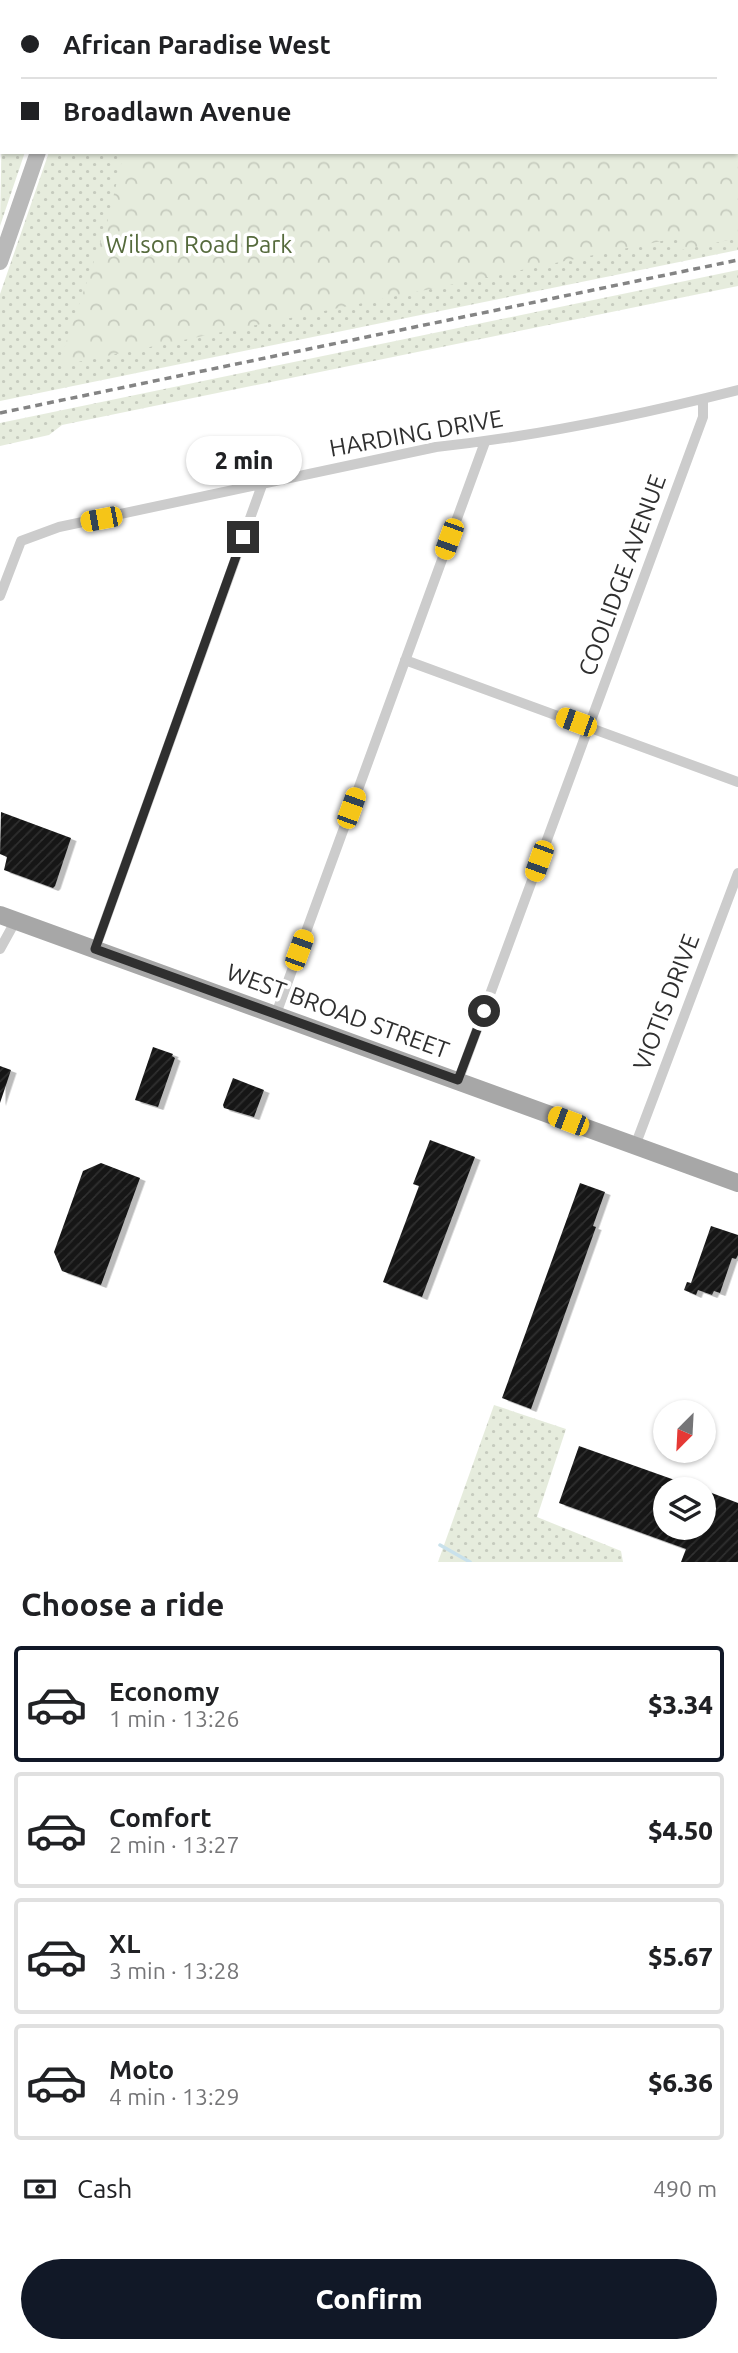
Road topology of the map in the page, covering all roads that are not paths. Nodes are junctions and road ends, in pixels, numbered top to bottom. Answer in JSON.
{"nodes":[{"id":1,"x":37,"y":154,"type":"edge"},
{"id":2,"x":0,"y":262,"type":"edge"},
{"id":3,"x":738,"y":390,"type":"edge"},
{"id":4,"x":703,"y":399,"type":"junction"},
{"id":5,"x":485,"y":442,"type":"junction"},
{"id":6,"x":262,"y":485,"type":"junction"},
{"id":7,"x":0,"y":596,"type":"edge"},
{"id":8,"x":405,"y":660,"type":"junction"},
{"id":9,"x":589,"y":727,"type":"junction"},
{"id":10,"x":738,"y":782,"type":"edge"},
{"id":11,"x":738,"y":873,"type":"edge"},
{"id":12,"x":8,"y":918,"type":"edge"},
{"id":13,"x":0,"y":949,"type":"edge"},
{"id":14,"x":95,"y":949,"type":"junction"},
{"id":15,"x":276,"y":1014,"type":"junction"},
{"id":16,"x":458,"y":1080,"type":"junction"},
{"id":17,"x":635,"y":1146,"type":"junction"},
{"id":18,"x":738,"y":1183,"type":"edge"}],
"edges":[{"from":1,"to":2,"type":"main road"},
{"from":3,"to":4,"type":"street","name":"HARDING DRIVE"},
{"from":4,"to":5,"type":"street","name":"HARDING DRIVE"},
{"from":4,"to":9,"type":"street","name":"COOLIDGE AVENUE"},
{"from":5,"to":6,"type":"street","name":"HARDING DRIVE"},
{"from":5,"to":8,"type":"street"},
{"from":6,"to":7,"type":"street","name":"HARDING DRIVE"},
{"from":6,"to":14,"type":"street"},
{"from":8,"to":9,"type":"street"},
{"from":8,"to":15,"type":"street"},
{"from":9,"to":10,"type":"street"},
{"from":9,"to":16,"type":"street","name":"COOLIDGE AVENUE"},
{"from":11,"to":17,"type":"street","name":"VIOTIS DRIVE"},
{"from":12,"to":13,"type":"street"},
{"from":12,"to":14,"type":"main road","name":"WEST BROAD STREET"},
{"from":14,"to":15,"type":"main road","name":"WEST BROAD STREET"},
{"from":15,"to":16,"type":"main road","name":"WEST BROAD STREET"},
{"from":16,"to":17,"type":"main road","name":"WEST BROAD STREET"},
{"from":17,"to":18,"type":"main road","name":"WEST BROAD STREET"}]}
